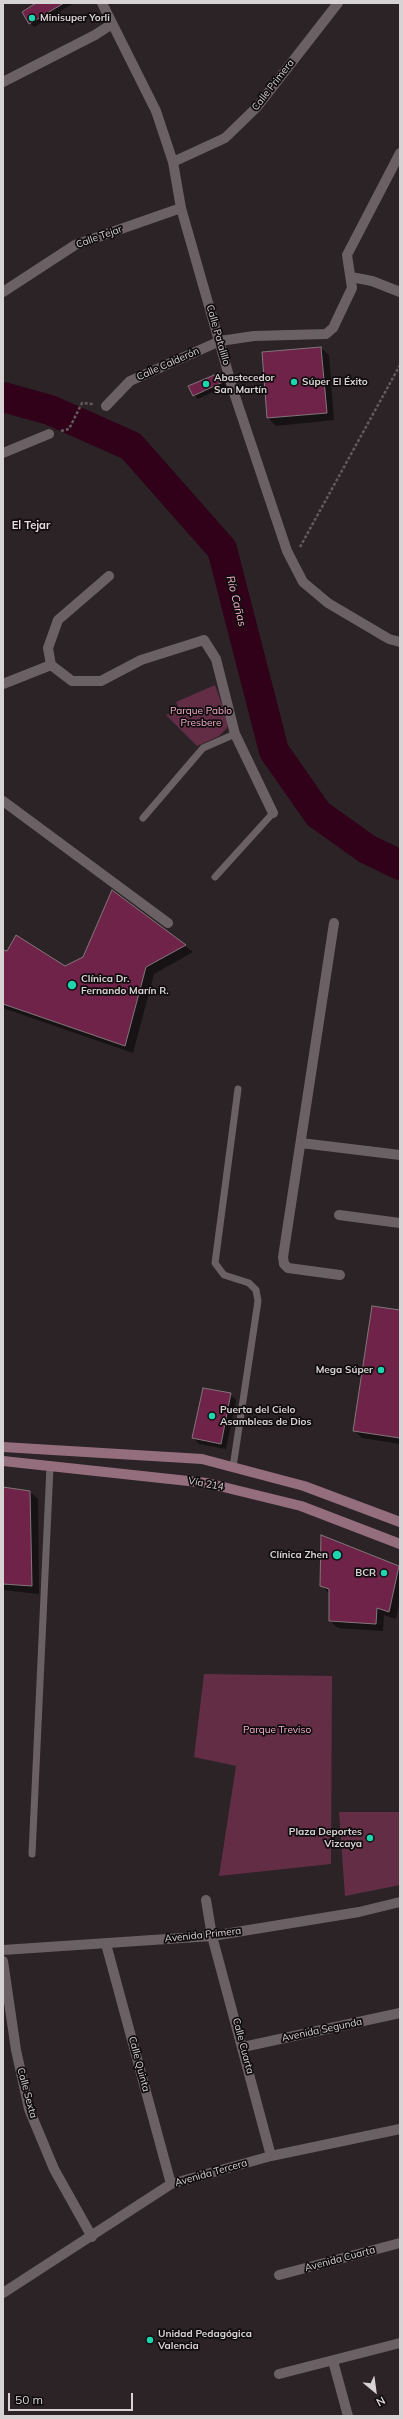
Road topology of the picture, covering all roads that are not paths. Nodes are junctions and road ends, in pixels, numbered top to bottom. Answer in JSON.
{"nodes":[{"id":1,"x":338,"y":3,"type":"edge"},
{"id":2,"x":106,"y":5,"type":"edge"},
{"id":3,"x":112,"y":24,"type":"junction"},
{"id":4,"x":3,"y":82,"type":"edge"},
{"id":5,"x":400,"y":153,"type":"edge"},
{"id":6,"x":173,"y":162,"type":"junction"},
{"id":7,"x":181,"y":208,"type":"junction"},
{"id":8,"x":351,"y":278,"type":"junction"},
{"id":9,"x":3,"y":292,"type":"edge"},
{"id":10,"x":400,"y":292,"type":"edge"},
{"id":11,"x":220,"y":342,"type":"junction"},
{"id":12,"x":106,"y":406,"type":"road end"},
{"id":13,"x":49,"y":434,"type":"road end"},
{"id":14,"x":3,"y":453,"type":"edge"},
{"id":15,"x":108,"y":576,"type":"dead end"},
{"id":16,"x":400,"y":642,"type":"edge"},
{"id":17,"x":51,"y":665,"type":"junction"},
{"id":18,"x":3,"y":684,"type":"edge"},
{"id":19,"x":234,"y":734,"type":"junction"},
{"id":20,"x":3,"y":801,"type":"edge"},
{"id":21,"x":273,"y":813,"type":"joint"},
{"id":22,"x":143,"y":818,"type":"dead end"},
{"id":23,"x":215,"y":877,"type":"dead end"},
{"id":24,"x":168,"y":923,"type":"dead end"},
{"id":25,"x":334,"y":923,"type":"dead end"},
{"id":26,"x":238,"y":1089,"type":"dead end"},
{"id":27,"x":301,"y":1143,"type":"junction"},
{"id":28,"x":400,"y":1155,"type":"edge"},
{"id":29,"x":339,"y":1215,"type":"dead end"},
{"id":30,"x":400,"y":1223,"type":"edge"},
{"id":31,"x":340,"y":1275,"type":"dead end"},
{"id":32,"x":3,"y":1447,"type":"edge"},
{"id":33,"x":3,"y":1461,"type":"edge"},
{"id":34,"x":50,"y":1467,"type":"junction"},
{"id":35,"x":233,"y":1467,"type":"junction"},
{"id":36,"x":400,"y":1522,"type":"edge"},
{"id":37,"x":400,"y":1544,"type":"edge"},
{"id":38,"x":32,"y":1854,"type":"dead end"},
{"id":39,"x":206,"y":1900,"type":"dead end"},
{"id":40,"x":400,"y":1902,"type":"edge"},
{"id":41,"x":212,"y":1936,"type":"junction"},
{"id":42,"x":106,"y":1944,"type":"junction"},
{"id":43,"x":3,"y":1950,"type":"edge"},
{"id":44,"x":3,"y":1961,"type":"edge"},
{"id":45,"x":400,"y":2013,"type":"edge"},
{"id":46,"x":243,"y":2047,"type":"junction"},
{"id":47,"x":400,"y":2129,"type":"edge"},
{"id":48,"x":271,"y":2156,"type":"junction"},
{"id":49,"x":171,"y":2184,"type":"junction"},
{"id":50,"x":92,"y":2237,"type":"junction"},
{"id":51,"x":400,"y":2243,"type":"edge"},
{"id":52,"x":279,"y":2275,"type":"dead end"},
{"id":53,"x":3,"y":2292,"type":"edge"},
{"id":54,"x":400,"y":2343,"type":"edge"},
{"id":55,"x":333,"y":2361,"type":"junction"},
{"id":56,"x":279,"y":2374,"type":"dead end"},
{"id":57,"x":348,"y":2416,"type":"edge"}],
"edges":[{"from":1,"to":6,"type":"street","name":"Calle Primera"},
{"from":2,"to":3,"type":"street","name":"Calle Patalillo"},
{"from":3,"to":4,"type":"street"},
{"from":3,"to":6,"type":"street","name":"Calle Patalillo"},
{"from":5,"to":8,"type":"street","name":"Calle Calderón"},
{"from":6,"to":7,"type":"street","name":"Calle Patalillo"},
{"from":7,"to":9,"type":"street","name":"Calle Tejar"},
{"from":7,"to":11,"type":"street","name":"Calle Patalillo"},
{"from":8,"to":10,"type":"street"},
{"from":8,"to":11,"type":"street","name":"Calle Calderón"},
{"from":11,"to":12,"type":"street","name":"Calle Calderón"},
{"from":11,"to":16,"type":"street","name":"Calle Patalillo"},
{"from":13,"to":14,"type":"street"},
{"from":15,"to":17,"type":"street"},
{"from":17,"to":18,"type":"street"},
{"from":17,"to":19,"type":"street"},
{"from":19,"to":21,"type":"street"},
{"from":19,"to":22,"type":"lane"},
{"from":20,"to":24,"type":"street"},
{"from":21,"to":23,"type":"lane"},
{"from":25,"to":27,"type":"street"},
{"from":26,"to":35,"type":"lane"},
{"from":27,"to":28,"type":"street"},
{"from":27,"to":31,"type":"street"},
{"from":29,"to":30,"type":"street"},
{"from":32,"to":35,"type":"main road"},
{"from":33,"to":34,"type":"main road","name":"Vía 214"},
{"from":34,"to":37,"type":"main road","name":"Vía 214"},
{"from":34,"to":38,"type":"lane"},
{"from":35,"to":36,"type":"main road"},
{"from":39,"to":41,"type":"street","name":"Calle Cuarta"},
{"from":40,"to":41,"type":"street","name":"Avenida Primera"},
{"from":41,"to":42,"type":"street","name":"Avenida Primera"},
{"from":41,"to":46,"type":"street","name":"Calle Cuarta"},
{"from":42,"to":43,"type":"street","name":"Avenida Primera"},
{"from":42,"to":49,"type":"street","name":"Calle Quinta"},
{"from":44,"to":50,"type":"street","name":"Calle Sexta"},
{"from":45,"to":46,"type":"street","name":"Avenida Segunda"},
{"from":46,"to":48,"type":"street","name":"Calle Cuarta"},
{"from":47,"to":48,"type":"street","name":"Avenida Tercera"},
{"from":48,"to":49,"type":"street","name":"Avenida Tercera"},
{"from":49,"to":50,"type":"street","name":"Avenida Tercera"},
{"from":50,"to":53,"type":"street","name":"Avenida Tercera"},
{"from":51,"to":52,"type":"street","name":"Avenida Cuarta"},
{"from":54,"to":55,"type":"street"},
{"from":55,"to":56,"type":"street"},
{"from":55,"to":57,"type":"street"}]}
